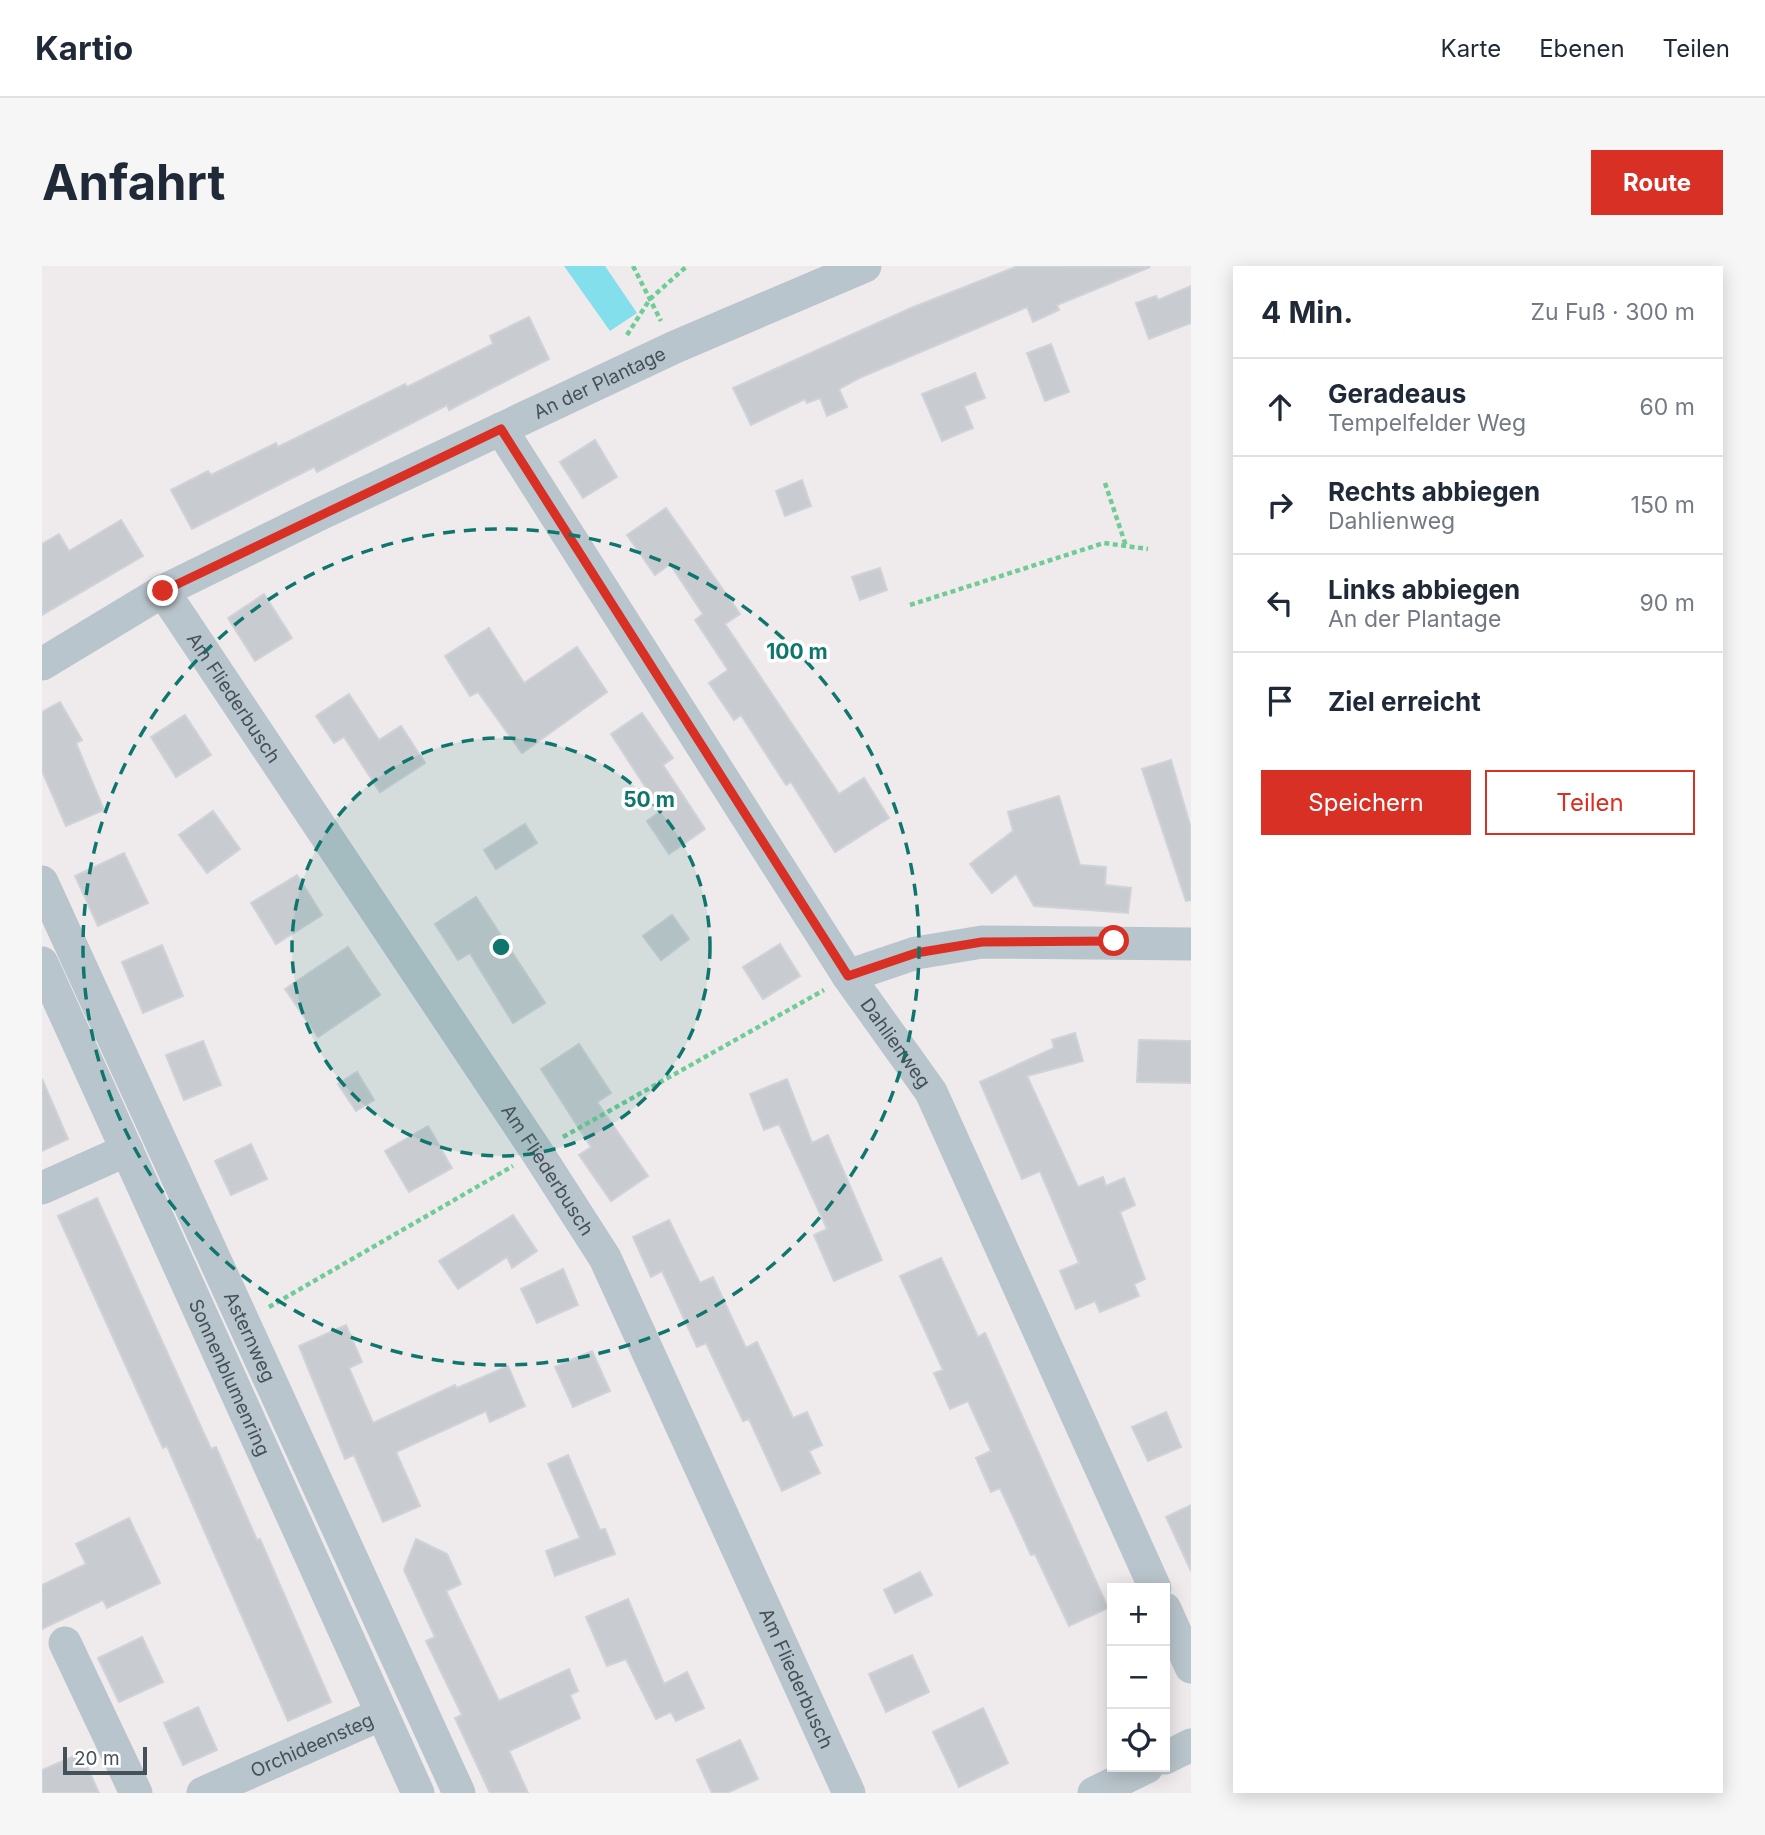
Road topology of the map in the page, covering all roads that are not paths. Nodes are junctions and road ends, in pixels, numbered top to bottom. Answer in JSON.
{"nodes":[{"id":1,"x":865,"y":266,"type":"edge"},
{"id":2,"x":501,"y":429,"type":"junction"},
{"id":3,"x":163,"y":591,"type":"junction"},
{"id":4,"x":42,"y":664,"type":"edge"},
{"id":5,"x":42,"y":882,"type":"edge"},
{"id":6,"x":1191,"y":944,"type":"edge"},
{"id":7,"x":42,"y":963,"type":"edge"},
{"id":8,"x":848,"y":976,"type":"junction"},
{"id":9,"x":127,"y":1150,"type":"junction"},
{"id":10,"x":42,"y":1188,"type":"edge"},
{"id":11,"x":1154,"y":1583,"type":"edge"},
{"id":12,"x":1170,"y":1620,"type":"edge"},
{"id":13,"x":65,"y":1643,"type":"dead end"},
{"id":14,"x":1191,"y":1667,"type":"edge"},
{"id":15,"x":382,"y":1714,"type":"junction"},
{"id":16,"x":1191,"y":1745,"type":"edge"},
{"id":17,"x":1170,"y":1756,"type":"edge"},
{"id":18,"x":1137,"y":1772,"type":"edge"},
{"id":19,"x":136,"y":1793,"type":"edge"},
{"id":20,"x":203,"y":1793,"type":"edge"},
{"id":21,"x":418,"y":1793,"type":"edge"},
{"id":22,"x":458,"y":1793,"type":"edge"},
{"id":23,"x":849,"y":1793,"type":"edge"},
{"id":24,"x":1094,"y":1793,"type":"edge"}],
"edges":[{"from":1,"to":2,"type":"street","name":"An der Plantage"},
{"from":2,"to":3,"type":"street","name":"An der Plantage"},
{"from":2,"to":8,"type":"street","name":"Dahlienweg"},
{"from":3,"to":4,"type":"street","name":"An der Plantage"},
{"from":3,"to":23,"type":"street","name":"Am Fliederbusch"},
{"from":5,"to":22,"type":"street","name":"Asternweg"},
{"from":6,"to":8,"type":"street"},
{"from":7,"to":9,"type":"street","name":"Sonnenblumenring"},
{"from":8,"to":11,"type":"street","name":"Dahlienweg"},
{"from":9,"to":10,"type":"street"},
{"from":9,"to":15,"type":"street","name":"Sonnenblumenring"},
{"from":12,"to":14,"type":"street"},
{"from":13,"to":19,"type":"street"},
{"from":15,"to":20,"type":"street","name":"Orchideensteg"},
{"from":15,"to":21,"type":"street","name":"Sonnenblumenring"},
{"from":16,"to":17,"type":"street"},
{"from":18,"to":24,"type":"street"}]}
